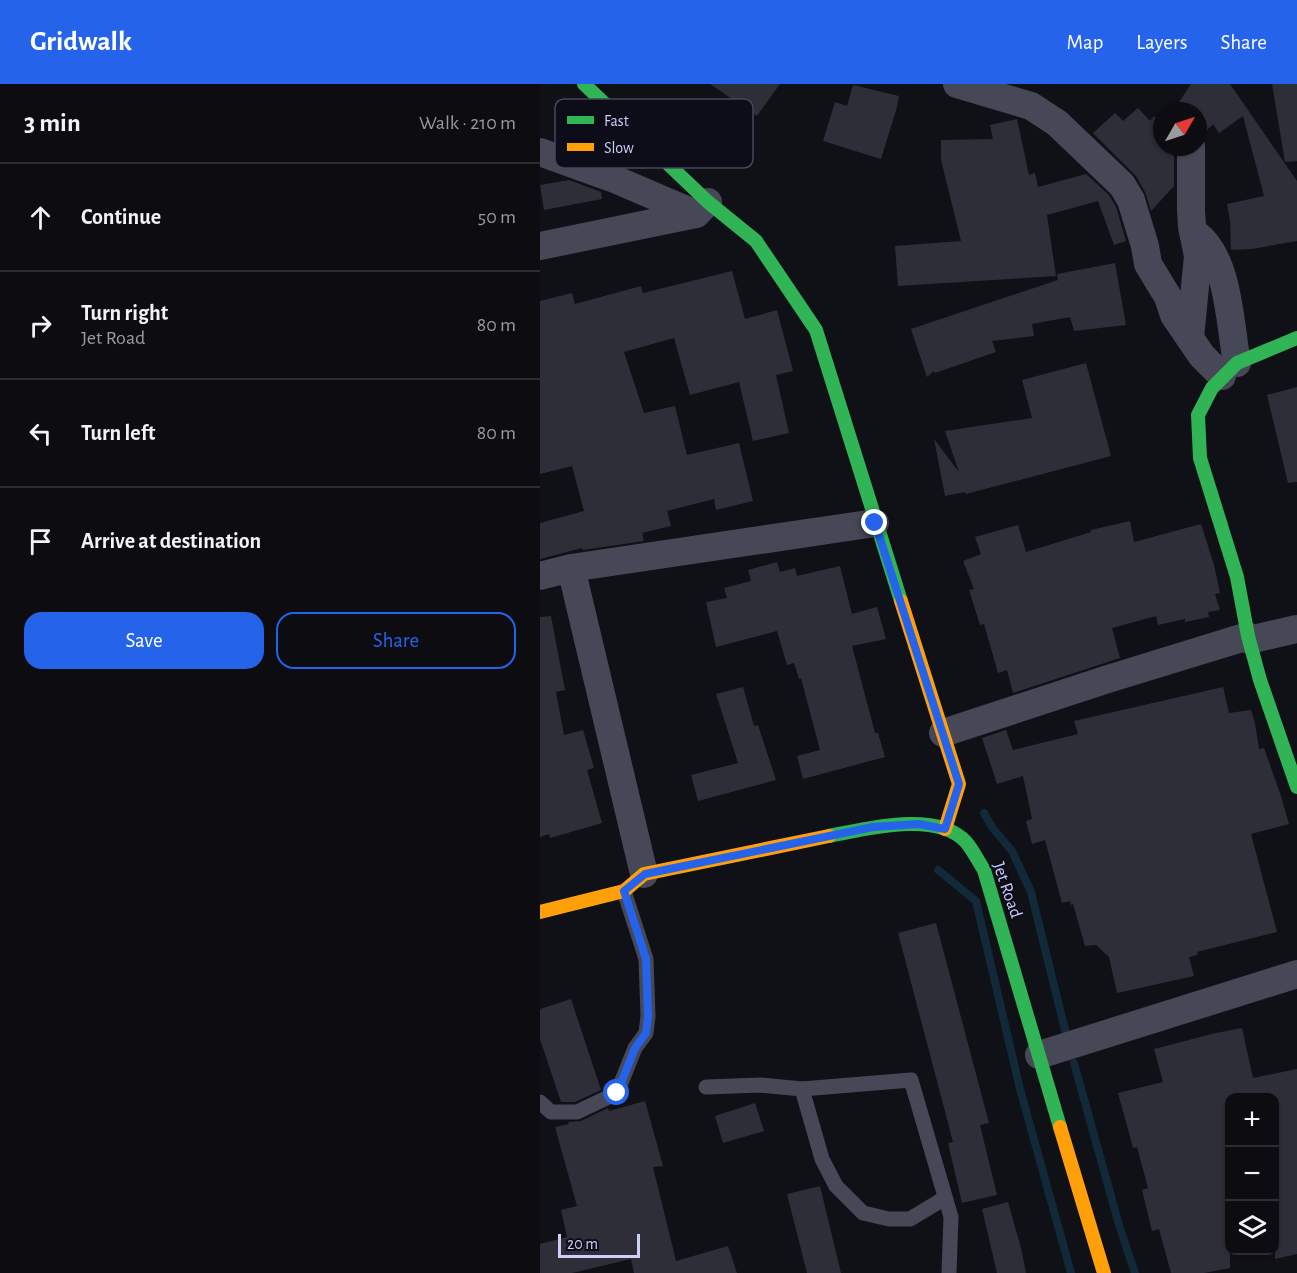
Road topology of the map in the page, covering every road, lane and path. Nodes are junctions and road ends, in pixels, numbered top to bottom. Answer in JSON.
{"nodes":[{"id":1,"x":584,"y":84,"type":"edge"},
{"id":2,"x":957,"y":84,"type":"edge"},
{"id":3,"x":598,"y":99,"type":"edge"},
{"id":4,"x":540,"y":152,"type":"edge"},
{"id":5,"x":1191,"y":156,"type":"edge"},
{"id":6,"x":555,"y":157,"type":"edge"},
{"id":7,"x":584,"y":168,"type":"edge"},
{"id":8,"x":664,"y":168,"type":"edge"},
{"id":9,"x":702,"y":208,"type":"junction"},
{"id":10,"x":1192,"y":232,"type":"junction"},
{"id":11,"x":540,"y":246,"type":"edge"},
{"id":12,"x":1190,"y":338,"type":"junction"},
{"id":13,"x":1297,"y":338,"type":"edge"},
{"id":14,"x":1230,"y":370,"type":"junction"},
{"id":15,"x":875,"y":523,"type":"junction"},
{"id":16,"x":572,"y":568,"type":"junction"},
{"id":17,"x":540,"y":576,"type":"edge"},
{"id":18,"x":1297,"y":629,"type":"edge"},
{"id":19,"x":1248,"y":638,"type":"junction"},
{"id":20,"x":943,"y":733,"type":"junction"},
{"id":21,"x":1297,"y":787,"type":"edge"},
{"id":22,"x":945,"y":829,"type":"junction"},
{"id":23,"x":634,"y":882,"type":"junction"},
{"id":24,"x":540,"y":912,"type":"edge"},
{"id":25,"x":1297,"y":974,"type":"edge"},
{"id":26,"x":1039,"y":1055,"type":"junction"},
{"id":27,"x":706,"y":1087,"type":"dead end"},
{"id":28,"x":802,"y":1089,"type":"junction"},
{"id":29,"x":540,"y":1102,"type":"edge"},
{"id":30,"x":945,"y":1198,"type":"junction"},
{"id":31,"x":949,"y":1273,"type":"edge"},
{"id":32,"x":1104,"y":1273,"type":"edge"}],
"edges":[{"from":1,"to":3,"type":"street"},
{"from":2,"to":12,"type":"street"},
{"from":4,"to":6,"type":"street"},
{"from":5,"to":10,"type":"street"},
{"from":7,"to":9,"type":"street"},
{"from":8,"to":9,"type":"street"},
{"from":9,"to":11,"type":"street"},
{"from":9,"to":15,"type":"street"},
{"from":10,"to":12,"type":"street"},
{"from":10,"to":14,"type":"street"},
{"from":12,"to":14,"type":"street"},
{"from":13,"to":14,"type":"street"},
{"from":14,"to":19,"type":"street"},
{"from":15,"to":16,"type":"street"},
{"from":15,"to":20,"type":"street"},
{"from":16,"to":17,"type":"street"},
{"from":16,"to":23,"type":"street"},
{"from":18,"to":19,"type":"street"},
{"from":19,"to":20,"type":"street"},
{"from":19,"to":21,"type":"street"},
{"from":20,"to":22,"type":"street"},
{"from":22,"to":23,"type":"street","name":"Jet Road"},
{"from":22,"to":26,"type":"street","name":"Jet Road"},
{"from":23,"to":24,"type":"street","name":"Jet Road"},
{"from":23,"to":29,"type":"lane"},
{"from":25,"to":26,"type":"street"},
{"from":26,"to":32,"type":"street","name":"Jet Road"},
{"from":27,"to":28,"type":"lane"},
{"from":28,"to":30,"type":"lane"},
{"from":28,"to":30,"type":"lane"},
{"from":30,"to":31,"type":"lane"}]}
